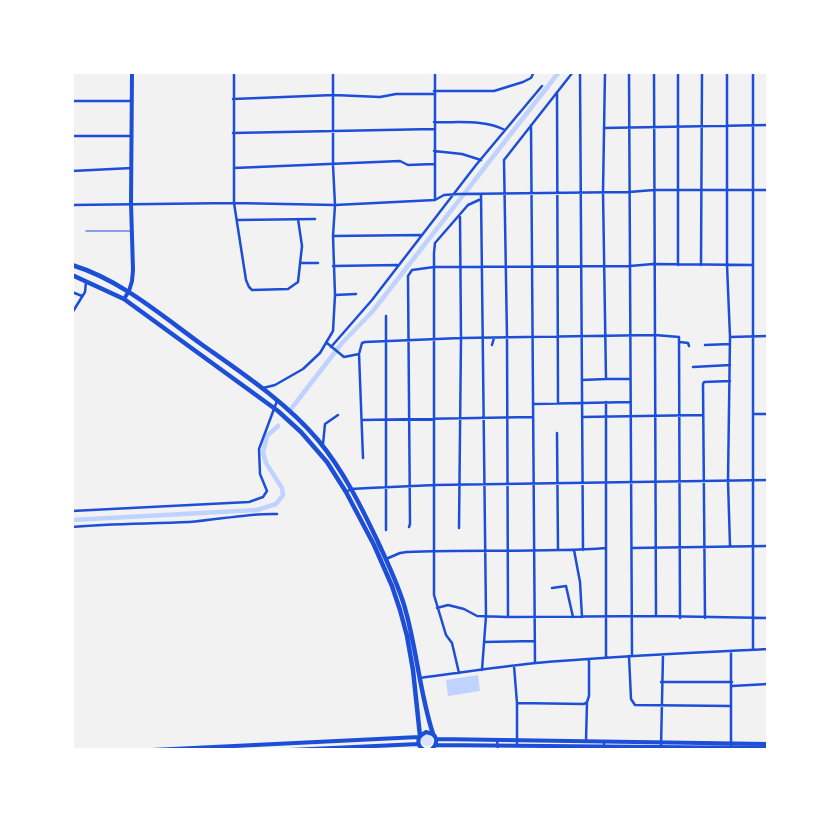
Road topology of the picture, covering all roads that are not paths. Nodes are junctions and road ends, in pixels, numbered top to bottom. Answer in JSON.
{"nodes":[{"id":1,"x":132,"y":72,"type":"edge"},
{"id":2,"x":234,"y":72,"type":"edge"},
{"id":3,"x":333,"y":72,"type":"edge"},
{"id":4,"x":434,"y":72,"type":"edge"},
{"id":5,"x":534,"y":72,"type":"edge"},
{"id":6,"x":573,"y":72,"type":"edge"},
{"id":7,"x":580,"y":72,"type":"edge"},
{"id":8,"x":605,"y":72,"type":"edge"},
{"id":9,"x":629,"y":72,"type":"edge"},
{"id":10,"x":654,"y":72,"type":"edge"},
{"id":11,"x":678,"y":72,"type":"edge"},
{"id":12,"x":702,"y":72,"type":"edge"},
{"id":13,"x":727,"y":72,"type":"edge"},
{"id":14,"x":753,"y":72,"type":"edge"},
{"id":15,"x":542,"y":86,"type":"dead end"},
{"id":16,"x":558,"y":91,"type":"junction"},
{"id":17,"x":434,"y":93,"type":"junction"},
{"id":18,"x":334,"y":95,"type":"junction"},
{"id":19,"x":233,"y":99,"type":"junction"},
{"id":20,"x":132,"y":101,"type":"junction"},
{"id":21,"x":72,"y":102,"type":"edge"},
{"id":22,"x":434,"y":122,"type":"junction"},
{"id":23,"x":768,"y":124,"type":"edge"},
{"id":24,"x":531,"y":125,"type":"junction"},
{"id":25,"x":752,"y":125,"type":"junction"},
{"id":26,"x":654,"y":126,"type":"junction"},
{"id":27,"x":678,"y":126,"type":"junction"},
{"id":28,"x":702,"y":126,"type":"junction"},
{"id":29,"x":727,"y":126,"type":"junction"},
{"id":30,"x":629,"y":127,"type":"junction"},
{"id":31,"x":604,"y":128,"type":"junction"},
{"id":32,"x":434,"y":129,"type":"junction"},
{"id":33,"x":505,"y":130,"type":"junction"},
{"id":34,"x":334,"y":131,"type":"junction"},
{"id":35,"x":233,"y":133,"type":"junction"},
{"id":36,"x":72,"y":136,"type":"edge"},
{"id":37,"x":132,"y":136,"type":"junction"},
{"id":38,"x":434,"y":151,"type":"junction"},
{"id":39,"x":481,"y":160,"type":"junction"},
{"id":40,"x":434,"y":164,"type":"junction"},
{"id":41,"x":333,"y":165,"type":"junction"},
{"id":42,"x":132,"y":168,"type":"junction"},
{"id":43,"x":234,"y":168,"type":"junction"},
{"id":44,"x":72,"y":171,"type":"edge"},
{"id":45,"x":654,"y":190,"type":"junction"},
{"id":46,"x":768,"y":190,"type":"edge"},
{"id":47,"x":701,"y":191,"type":"junction"},
{"id":48,"x":727,"y":191,"type":"junction"},
{"id":49,"x":752,"y":191,"type":"junction"},
{"id":50,"x":580,"y":192,"type":"junction"},
{"id":51,"x":603,"y":192,"type":"junction"},
{"id":52,"x":629,"y":192,"type":"junction"},
{"id":53,"x":678,"y":192,"type":"junction"},
{"id":54,"x":506,"y":193,"type":"junction"},
{"id":55,"x":531,"y":193,"type":"junction"},
{"id":56,"x":557,"y":193,"type":"junction"},
{"id":57,"x":453,"y":194,"type":"junction"},
{"id":58,"x":481,"y":194,"type":"junction"},
{"id":59,"x":481,"y":198,"type":"junction"},
{"id":60,"x":435,"y":200,"type":"junction"},
{"id":61,"x":234,"y":203,"type":"junction"},
{"id":62,"x":72,"y":204,"type":"edge"},
{"id":63,"x":132,"y":204,"type":"junction"},
{"id":64,"x":335,"y":205,"type":"junction"},
{"id":65,"x":460,"y":216,"type":"junction"},
{"id":66,"x":298,"y":219,"type":"junction"},
{"id":67,"x":315,"y":219,"type":"dead end"},
{"id":68,"x":236,"y":220,"type":"junction"},
{"id":69,"x":86,"y":231,"type":"dead end"},
{"id":70,"x":132,"y":231,"type":"junction"},
{"id":71,"x":421,"y":235,"type":"junction"},
{"id":72,"x":333,"y":236,"type":"junction"},
{"id":73,"x":301,"y":263,"type":"junction"},
{"id":74,"x":318,"y":263,"type":"dead end"},
{"id":75,"x":654,"y":264,"type":"junction"},
{"id":76,"x":72,"y":265,"type":"edge"},
{"id":77,"x":397,"y":265,"type":"junction"},
{"id":78,"x":678,"y":265,"type":"junction"},
{"id":79,"x":701,"y":265,"type":"junction"},
{"id":80,"x":727,"y":265,"type":"junction"},
{"id":81,"x":753,"y":265,"type":"junction"},
{"id":82,"x":333,"y":266,"type":"junction"},
{"id":83,"x":507,"y":266,"type":"junction"},
{"id":84,"x":557,"y":266,"type":"junction"},
{"id":85,"x":581,"y":266,"type":"junction"},
{"id":86,"x":605,"y":266,"type":"junction"},
{"id":87,"x":630,"y":266,"type":"junction"},
{"id":88,"x":434,"y":267,"type":"junction"},
{"id":89,"x":459,"y":267,"type":"junction"},
{"id":90,"x":482,"y":267,"type":"junction"},
{"id":91,"x":532,"y":267,"type":"junction"},
{"id":92,"x":72,"y":275,"type":"edge"},
{"id":93,"x":101,"y":277,"type":"junction"},
{"id":94,"x":86,"y":281,"type":"junction"},
{"id":95,"x":95,"y":285,"type":"junction"},
{"id":96,"x":129,"y":291,"type":"junction"},
{"id":97,"x":72,"y":292,"type":"edge"},
{"id":98,"x":356,"y":294,"type":"dead end"},
{"id":99,"x":335,"y":295,"type":"junction"},
{"id":100,"x":82,"y":296,"type":"junction"},
{"id":101,"x":124,"y":299,"type":"junction"},
{"id":102,"x":72,"y":313,"type":"edge"},
{"id":103,"x":386,"y":316,"type":"dead end"},
{"id":104,"x":655,"y":335,"type":"junction"},
{"id":105,"x":630,"y":336,"type":"junction"},
{"id":106,"x":753,"y":336,"type":"junction"},
{"id":107,"x":768,"y":336,"type":"edge"},
{"id":108,"x":558,"y":337,"type":"junction"},
{"id":109,"x":582,"y":337,"type":"junction"},
{"id":110,"x":605,"y":337,"type":"junction"},
{"id":111,"x":730,"y":337,"type":"junction"},
{"id":112,"x":461,"y":338,"type":"junction"},
{"id":113,"x":483,"y":338,"type":"junction"},
{"id":114,"x":494,"y":338,"type":"junction"},
{"id":115,"x":507,"y":338,"type":"junction"},
{"id":116,"x":532,"y":338,"type":"junction"},
{"id":117,"x":434,"y":339,"type":"junction"},
{"id":118,"x":386,"y":340,"type":"junction"},
{"id":119,"x":410,"y":340,"type":"junction"},
{"id":120,"x":680,"y":342,"type":"junction"},
{"id":121,"x":326,"y":344,"type":"junction"},
{"id":122,"x":730,"y":344,"type":"junction"},
{"id":123,"x":492,"y":345,"type":"dead end"},
{"id":124,"x":706,"y":345,"type":"dead end"},
{"id":125,"x":689,"y":346,"type":"dead end"},
{"id":126,"x":331,"y":347,"type":"junction"},
{"id":127,"x":360,"y":354,"type":"junction"},
{"id":128,"x":730,"y":365,"type":"junction"},
{"id":129,"x":693,"y":367,"type":"dead end"},
{"id":130,"x":606,"y":379,"type":"junction"},
{"id":131,"x":630,"y":379,"type":"junction"},
{"id":132,"x":582,"y":380,"type":"junction"},
{"id":133,"x":730,"y":382,"type":"junction"},
{"id":134,"x":262,"y":388,"type":"junction"},
{"id":135,"x":277,"y":401,"type":"junction"},
{"id":136,"x":558,"y":402,"type":"junction"},
{"id":137,"x":582,"y":402,"type":"junction"},
{"id":138,"x":606,"y":402,"type":"junction"},
{"id":139,"x":630,"y":402,"type":"junction"},
{"id":140,"x":533,"y":404,"type":"junction"},
{"id":141,"x":273,"y":408,"type":"junction"},
{"id":142,"x":753,"y":414,"type":"junction"},
{"id":143,"x":768,"y":414,"type":"edge"},
{"id":144,"x":679,"y":415,"type":"junction"},
{"id":145,"x":703,"y":415,"type":"junction"},
{"id":146,"x":338,"y":416,"type":"dead end"},
{"id":147,"x":630,"y":416,"type":"junction"},
{"id":148,"x":654,"y":416,"type":"junction"},
{"id":149,"x":533,"y":417,"type":"junction"},
{"id":150,"x":582,"y":417,"type":"junction"},
{"id":151,"x":606,"y":417,"type":"junction"},
{"id":152,"x":460,"y":418,"type":"junction"},
{"id":153,"x":484,"y":418,"type":"junction"},
{"id":154,"x":507,"y":418,"type":"junction"},
{"id":155,"x":434,"y":419,"type":"junction"},
{"id":156,"x":362,"y":420,"type":"junction"},
{"id":157,"x":385,"y":420,"type":"junction"},
{"id":158,"x":409,"y":420,"type":"junction"},
{"id":159,"x":557,"y":433,"type":"dead end"},
{"id":160,"x":322,"y":446,"type":"junction"},
{"id":161,"x":363,"y":458,"type":"dead end"},
{"id":162,"x":754,"y":480,"type":"junction"},
{"id":163,"x":768,"y":480,"type":"edge"},
{"id":164,"x":704,"y":481,"type":"junction"},
{"id":165,"x":728,"y":481,"type":"junction"},
{"id":166,"x":631,"y":482,"type":"junction"},
{"id":167,"x":655,"y":482,"type":"junction"},
{"id":168,"x":679,"y":482,"type":"junction"},
{"id":169,"x":557,"y":483,"type":"junction"},
{"id":170,"x":582,"y":483,"type":"junction"},
{"id":171,"x":606,"y":483,"type":"junction"},
{"id":172,"x":484,"y":484,"type":"junction"},
{"id":173,"x":507,"y":484,"type":"junction"},
{"id":174,"x":533,"y":484,"type":"junction"},
{"id":175,"x":435,"y":485,"type":"junction"},
{"id":176,"x":459,"y":485,"type":"junction"},
{"id":177,"x":409,"y":486,"type":"junction"},
{"id":178,"x":386,"y":487,"type":"junction"},
{"id":179,"x":348,"y":491,"type":"junction"},
{"id":180,"x":72,"y":511,"type":"edge"},
{"id":181,"x":277,"y":514,"type":"dead end"},
{"id":182,"x":72,"y":527,"type":"edge"},
{"id":183,"x":409,"y":527,"type":"dead end"},
{"id":184,"x":459,"y":528,"type":"dead end"},
{"id":185,"x":386,"y":530,"type":"dead end"},
{"id":186,"x":730,"y":546,"type":"junction"},
{"id":187,"x":768,"y":546,"type":"edge"},
{"id":188,"x":655,"y":547,"type":"junction"},
{"id":189,"x":705,"y":547,"type":"junction"},
{"id":190,"x":754,"y":547,"type":"junction"},
{"id":191,"x":606,"y":548,"type":"junction"},
{"id":192,"x":631,"y":548,"type":"junction"},
{"id":193,"x":681,"y":548,"type":"junction"},
{"id":194,"x":486,"y":550,"type":"junction"},
{"id":195,"x":558,"y":550,"type":"junction"},
{"id":196,"x":574,"y":550,"type":"junction"},
{"id":197,"x":583,"y":550,"type":"junction"},
{"id":198,"x":435,"y":551,"type":"junction"},
{"id":199,"x":507,"y":551,"type":"junction"},
{"id":200,"x":534,"y":551,"type":"junction"},
{"id":201,"x":386,"y":559,"type":"junction"},
{"id":202,"x":552,"y":588,"type":"dead end"},
{"id":203,"x":437,"y":608,"type":"junction"},
{"id":204,"x":486,"y":616,"type":"junction"},
{"id":205,"x":656,"y":616,"type":"junction"},
{"id":206,"x":508,"y":617,"type":"junction"},
{"id":207,"x":534,"y":617,"type":"junction"},
{"id":208,"x":582,"y":617,"type":"junction"},
{"id":209,"x":606,"y":617,"type":"junction"},
{"id":210,"x":573,"y":618,"type":"junction"},
{"id":211,"x":631,"y":618,"type":"junction"},
{"id":212,"x":680,"y":618,"type":"junction"},
{"id":213,"x":705,"y":618,"type":"junction"},
{"id":214,"x":754,"y":618,"type":"junction"},
{"id":215,"x":768,"y":618,"type":"edge"},
{"id":216,"x":535,"y":641,"type":"junction"},
{"id":217,"x":484,"y":642,"type":"junction"},
{"id":218,"x":768,"y":648,"type":"edge"},
{"id":219,"x":754,"y":649,"type":"junction"},
{"id":220,"x":732,"y":651,"type":"junction"},
{"id":221,"x":663,"y":655,"type":"junction"},
{"id":222,"x":630,"y":656,"type":"junction"},
{"id":223,"x":606,"y":657,"type":"junction"},
{"id":224,"x":589,"y":659,"type":"junction"},
{"id":225,"x":535,"y":663,"type":"junction"},
{"id":226,"x":514,"y":666,"type":"junction"},
{"id":227,"x":482,"y":670,"type":"junction"},
{"id":228,"x":458,"y":673,"type":"junction"},
{"id":229,"x":420,"y":678,"type":"junction"},
{"id":230,"x":661,"y":682,"type":"junction"},
{"id":231,"x":732,"y":684,"type":"junction"},
{"id":232,"x":768,"y":684,"type":"edge"},
{"id":233,"x":587,"y":702,"type":"junction"},
{"id":234,"x":516,"y":703,"type":"junction"},
{"id":235,"x":661,"y":705,"type":"junction"},
{"id":236,"x":732,"y":706,"type":"junction"},
{"id":237,"x":434,"y":734,"type":"junction"},
{"id":238,"x":419,"y":736,"type":"junction"},
{"id":239,"x":437,"y":739,"type":"junction"},
{"id":240,"x":497,"y":740,"type":"junction"},
{"id":241,"x":661,"y":742,"type":"junction"},
{"id":242,"x":517,"y":743,"type":"junction"},
{"id":243,"x":586,"y":744,"type":"junction"},
{"id":244,"x":768,"y":744,"type":"edge"},
{"id":245,"x":552,"y":745,"type":"edge"},
{"id":246,"x":604,"y":746,"type":"edge"},
{"id":247,"x":731,"y":746,"type":"junction"},
{"id":248,"x":420,"y":747,"type":"edge"},
{"id":249,"x":661,"y":747,"type":"junction"},
{"id":250,"x":710,"y":747,"type":"edge"},
{"id":251,"x":433,"y":748,"type":"edge"},
{"id":252,"x":479,"y":748,"type":"edge"},
{"id":253,"x":498,"y":748,"type":"edge"},
{"id":254,"x":654,"y":748,"type":"edge"},
{"id":255,"x":768,"y":748,"type":"edge"},
{"id":256,"x":152,"y":750,"type":"edge"},
{"id":257,"x":290,"y":750,"type":"edge"}],
"edges":[{"from":1,"to":20,"type":"main road"},
{"from":2,"to":19,"type":"street"},
{"from":3,"to":18,"type":"street"},
{"from":4,"to":17,"type":"street"},
{"from":5,"to":17,"type":"street"},
{"from":6,"to":16,"type":"street"},
{"from":7,"to":50,"type":"street"},
{"from":8,"to":31,"type":"street"},
{"from":9,"to":30,"type":"street"},
{"from":10,"to":26,"type":"street"},
{"from":11,"to":27,"type":"street"},
{"from":12,"to":28,"type":"street"},
{"from":13,"to":29,"type":"street"},
{"from":14,"to":25,"type":"street"},
{"from":15,"to":33,"type":"street"},
{"from":16,"to":24,"type":"street"},
{"from":16,"to":56,"type":"street"},
{"from":17,"to":18,"type":"street"},
{"from":17,"to":22,"type":"street"},
{"from":18,"to":19,"type":"street"},
{"from":18,"to":34,"type":"street"},
{"from":19,"to":35,"type":"street"},
{"from":20,"to":21,"type":"street"},
{"from":20,"to":37,"type":"main road"},
{"from":22,"to":32,"type":"street"},
{"from":22,"to":33,"type":"street"},
{"from":23,"to":25,"type":"street"},
{"from":24,"to":54,"type":"street"},
{"from":24,"to":55,"type":"street"},
{"from":25,"to":29,"type":"street"},
{"from":25,"to":49,"type":"street"},
{"from":26,"to":27,"type":"street"},
{"from":26,"to":30,"type":"street"},
{"from":26,"to":45,"type":"street"},
{"from":27,"to":28,"type":"street"},
{"from":27,"to":53,"type":"street"},
{"from":28,"to":29,"type":"street"},
{"from":28,"to":47,"type":"street"},
{"from":29,"to":48,"type":"street"},
{"from":30,"to":31,"type":"street"},
{"from":30,"to":52,"type":"street"},
{"from":31,"to":51,"type":"street"},
{"from":32,"to":34,"type":"street"},
{"from":32,"to":38,"type":"street"},
{"from":33,"to":39,"type":"street"},
{"from":34,"to":35,"type":"street"},
{"from":34,"to":41,"type":"street"},
{"from":35,"to":43,"type":"street"},
{"from":36,"to":37,"type":"street"},
{"from":37,"to":42,"type":"main road"},
{"from":38,"to":39,"type":"street"},
{"from":38,"to":40,"type":"street"},
{"from":39,"to":57,"type":"street"},
{"from":40,"to":41,"type":"street"},
{"from":40,"to":60,"type":"street"},
{"from":41,"to":43,"type":"street"},
{"from":41,"to":64,"type":"street"},
{"from":42,"to":44,"type":"street"},
{"from":42,"to":63,"type":"main road"},
{"from":43,"to":61,"type":"street"},
{"from":45,"to":52,"type":"street"},
{"from":45,"to":53,"type":"street"},
{"from":45,"to":75,"type":"street"},
{"from":46,"to":49,"type":"street"},
{"from":47,"to":48,"type":"street"},
{"from":47,"to":53,"type":"street"},
{"from":47,"to":79,"type":"street"},
{"from":48,"to":49,"type":"street"},
{"from":48,"to":80,"type":"street"},
{"from":49,"to":81,"type":"street"},
{"from":50,"to":51,"type":"street"},
{"from":50,"to":56,"type":"street"},
{"from":50,"to":85,"type":"street"},
{"from":51,"to":52,"type":"street"},
{"from":51,"to":86,"type":"street"},
{"from":52,"to":87,"type":"street"},
{"from":53,"to":78,"type":"street"},
{"from":54,"to":55,"type":"street"},
{"from":54,"to":58,"type":"street"},
{"from":54,"to":83,"type":"street"},
{"from":55,"to":56,"type":"street"},
{"from":55,"to":91,"type":"street"},
{"from":56,"to":84,"type":"street"},
{"from":57,"to":58,"type":"street"},
{"from":57,"to":60,"type":"street"},
{"from":57,"to":71,"type":"street"},
{"from":58,"to":59,"type":"street"},
{"from":59,"to":65,"type":"street"},
{"from":59,"to":90,"type":"street"},
{"from":60,"to":64,"type":"street"},
{"from":61,"to":63,"type":"street"},
{"from":61,"to":64,"type":"street"},
{"from":61,"to":68,"type":"street"},
{"from":62,"to":63,"type":"street"},
{"from":63,"to":70,"type":"main road"},
{"from":64,"to":72,"type":"street"},
{"from":65,"to":88,"type":"street"},
{"from":65,"to":89,"type":"street"},
{"from":66,"to":67,"type":"street"},
{"from":66,"to":68,"type":"street"},
{"from":66,"to":73,"type":"street"},
{"from":68,"to":73,"type":"street"},
{"from":69,"to":70,"type":"lane"},
{"from":70,"to":96,"type":"main road"},
{"from":71,"to":72,"type":"street"},
{"from":71,"to":77,"type":"street"},
{"from":72,"to":82,"type":"street"},
{"from":73,"to":74,"type":"street"},
{"from":75,"to":78,"type":"street"},
{"from":75,"to":87,"type":"street"},
{"from":75,"to":104,"type":"street"},
{"from":76,"to":93,"type":"highway"},
{"from":77,"to":82,"type":"street"},
{"from":77,"to":126,"type":"street"},
{"from":78,"to":79,"type":"street"},
{"from":79,"to":80,"type":"street"},
{"from":80,"to":81,"type":"street"},
{"from":80,"to":111,"type":"street"},
{"from":81,"to":106,"type":"street"},
{"from":82,"to":99,"type":"street"},
{"from":83,"to":90,"type":"street"},
{"from":83,"to":91,"type":"street"},
{"from":83,"to":115,"type":"street"},
{"from":84,"to":85,"type":"street"},
{"from":84,"to":91,"type":"street"},
{"from":84,"to":108,"type":"street"},
{"from":85,"to":86,"type":"street"},
{"from":85,"to":109,"type":"street"},
{"from":86,"to":87,"type":"street"},
{"from":86,"to":110,"type":"street"},
{"from":87,"to":105,"type":"street"},
{"from":88,"to":89,"type":"street"},
{"from":88,"to":117,"type":"street"},
{"from":88,"to":119,"type":"street"},
{"from":89,"to":90,"type":"street"},
{"from":89,"to":112,"type":"street"},
{"from":90,"to":113,"type":"street"},
{"from":91,"to":116,"type":"street"},
{"from":92,"to":94,"type":"highway"},
{"from":93,"to":95,"type":"highway"},
{"from":93,"to":96,"type":"highway"},
{"from":94,"to":95,"type":"highway"},
{"from":94,"to":100,"type":"street"},
{"from":95,"to":101,"type":"highway"},
{"from":96,"to":101,"type":"main road"},
{"from":96,"to":134,"type":"highway"},
{"from":97,"to":100,"type":"street"},
{"from":98,"to":99,"type":"street"},
{"from":99,"to":121,"type":"street"},
{"from":100,"to":102,"type":"street"},
{"from":101,"to":141,"type":"highway"},
{"from":103,"to":118,"type":"street"},
{"from":104,"to":105,"type":"street"},
{"from":104,"to":120,"type":"street"},
{"from":104,"to":148,"type":"street"},
{"from":105,"to":110,"type":"street"},
{"from":105,"to":131,"type":"street"},
{"from":106,"to":107,"type":"street"},
{"from":106,"to":111,"type":"street"},
{"from":106,"to":142,"type":"street"},
{"from":108,"to":109,"type":"street"},
{"from":108,"to":116,"type":"street"},
{"from":108,"to":136,"type":"street"},
{"from":109,"to":110,"type":"street"},
{"from":109,"to":132,"type":"street"},
{"from":110,"to":130,"type":"street"},
{"from":111,"to":122,"type":"street"},
{"from":112,"to":113,"type":"street"},
{"from":112,"to":117,"type":"street"},
{"from":112,"to":152,"type":"street"},
{"from":113,"to":114,"type":"street"},
{"from":113,"to":153,"type":"street"},
{"from":114,"to":115,"type":"street"},
{"from":114,"to":123,"type":"street"},
{"from":115,"to":116,"type":"street"},
{"from":115,"to":154,"type":"street"},
{"from":116,"to":140,"type":"street"},
{"from":117,"to":119,"type":"street"},
{"from":117,"to":155,"type":"street"},
{"from":118,"to":119,"type":"street"},
{"from":118,"to":127,"type":"street"},
{"from":118,"to":157,"type":"street"},
{"from":119,"to":158,"type":"street"},
{"from":120,"to":125,"type":"street"},
{"from":120,"to":144,"type":"street"},
{"from":121,"to":126,"type":"street"},
{"from":121,"to":134,"type":"street"},
{"from":122,"to":124,"type":"street"},
{"from":122,"to":128,"type":"street"},
{"from":126,"to":127,"type":"street"},
{"from":127,"to":156,"type":"street"},
{"from":128,"to":129,"type":"street"},
{"from":128,"to":133,"type":"street"},
{"from":130,"to":131,"type":"street"},
{"from":130,"to":132,"type":"street"},
{"from":131,"to":139,"type":"street"},
{"from":132,"to":137,"type":"street"},
{"from":133,"to":145,"type":"street"},
{"from":133,"to":165,"type":"street"},
{"from":134,"to":135,"type":"highway"},
{"from":135,"to":141,"type":"street"},
{"from":135,"to":160,"type":"highway"},
{"from":136,"to":137,"type":"street"},
{"from":136,"to":140,"type":"street"},
{"from":137,"to":138,"type":"street"},
{"from":137,"to":150,"type":"street"},
{"from":138,"to":139,"type":"street"},
{"from":138,"to":151,"type":"street"},
{"from":139,"to":147,"type":"street"},
{"from":140,"to":149,"type":"street"},
{"from":141,"to":179,"type":"highway"},
{"from":141,"to":180,"type":"street"},
{"from":142,"to":143,"type":"street"},
{"from":142,"to":162,"type":"street"},
{"from":144,"to":145,"type":"street"},
{"from":144,"to":148,"type":"street"},
{"from":144,"to":168,"type":"street"},
{"from":145,"to":164,"type":"street"},
{"from":146,"to":160,"type":"street"},
{"from":147,"to":148,"type":"street"},
{"from":147,"to":151,"type":"street"},
{"from":147,"to":166,"type":"street"},
{"from":148,"to":167,"type":"street"},
{"from":149,"to":154,"type":"street"},
{"from":149,"to":174,"type":"street"},
{"from":150,"to":151,"type":"street"},
{"from":150,"to":170,"type":"street"},
{"from":151,"to":171,"type":"street"},
{"from":152,"to":153,"type":"street"},
{"from":152,"to":155,"type":"street"},
{"from":152,"to":176,"type":"street"},
{"from":153,"to":154,"type":"street"},
{"from":153,"to":172,"type":"street"},
{"from":154,"to":173,"type":"street"},
{"from":155,"to":158,"type":"street"},
{"from":155,"to":175,"type":"street"},
{"from":156,"to":157,"type":"street"},
{"from":156,"to":161,"type":"street"},
{"from":157,"to":158,"type":"street"},
{"from":157,"to":178,"type":"street"},
{"from":158,"to":177,"type":"street"},
{"from":159,"to":169,"type":"street"},
{"from":160,"to":179,"type":"highway"},
{"from":162,"to":163,"type":"street"},
{"from":162,"to":165,"type":"street"},
{"from":162,"to":190,"type":"street"},
{"from":164,"to":165,"type":"street"},
{"from":164,"to":168,"type":"street"},
{"from":164,"to":189,"type":"street"},
{"from":165,"to":186,"type":"street"},
{"from":166,"to":167,"type":"street"},
{"from":166,"to":171,"type":"street"},
{"from":166,"to":192,"type":"street"},
{"from":167,"to":168,"type":"street"},
{"from":167,"to":188,"type":"street"},
{"from":168,"to":193,"type":"street"},
{"from":169,"to":170,"type":"street"},
{"from":169,"to":174,"type":"street"},
{"from":169,"to":195,"type":"street"},
{"from":170,"to":171,"type":"street"},
{"from":170,"to":197,"type":"street"},
{"from":171,"to":191,"type":"street"},
{"from":172,"to":173,"type":"street"},
{"from":172,"to":176,"type":"street"},
{"from":172,"to":194,"type":"street"},
{"from":173,"to":174,"type":"street"},
{"from":173,"to":199,"type":"street"},
{"from":174,"to":200,"type":"street"},
{"from":175,"to":176,"type":"street"},
{"from":175,"to":177,"type":"street"},
{"from":175,"to":198,"type":"street"},
{"from":176,"to":184,"type":"street"},
{"from":177,"to":178,"type":"street"},
{"from":177,"to":183,"type":"street"},
{"from":178,"to":179,"type":"street"},
{"from":178,"to":185,"type":"street"},
{"from":179,"to":201,"type":"highway"},
{"from":179,"to":238,"type":"highway"},
{"from":181,"to":182,"type":"street"},
{"from":186,"to":189,"type":"street"},
{"from":186,"to":190,"type":"street"},
{"from":187,"to":190,"type":"street"},
{"from":188,"to":192,"type":"street"},
{"from":188,"to":193,"type":"street"},
{"from":188,"to":205,"type":"street"},
{"from":189,"to":193,"type":"street"},
{"from":189,"to":213,"type":"street"},
{"from":190,"to":214,"type":"street"},
{"from":191,"to":197,"type":"street"},
{"from":191,"to":209,"type":"street"},
{"from":192,"to":211,"type":"street"},
{"from":193,"to":212,"type":"street"},
{"from":194,"to":198,"type":"street"},
{"from":194,"to":199,"type":"street"},
{"from":194,"to":204,"type":"street"},
{"from":195,"to":196,"type":"street"},
{"from":195,"to":200,"type":"street"},
{"from":196,"to":197,"type":"street"},
{"from":196,"to":208,"type":"street"},
{"from":198,"to":201,"type":"street"},
{"from":198,"to":203,"type":"street"},
{"from":199,"to":200,"type":"street"},
{"from":199,"to":206,"type":"street"},
{"from":200,"to":207,"type":"street"},
{"from":201,"to":229,"type":"highway"},
{"from":202,"to":210,"type":"street"},
{"from":203,"to":204,"type":"street"},
{"from":203,"to":228,"type":"street"},
{"from":204,"to":206,"type":"street"},
{"from":204,"to":217,"type":"street"},
{"from":205,"to":211,"type":"street"},
{"from":205,"to":212,"type":"street"},
{"from":206,"to":207,"type":"street"},
{"from":207,"to":210,"type":"street"},
{"from":207,"to":216,"type":"street"},
{"from":208,"to":209,"type":"street"},
{"from":208,"to":210,"type":"street"},
{"from":209,"to":211,"type":"street"},
{"from":209,"to":223,"type":"street"},
{"from":211,"to":222,"type":"street"},
{"from":212,"to":213,"type":"street"},
{"from":213,"to":214,"type":"street"},
{"from":214,"to":215,"type":"street"},
{"from":214,"to":219,"type":"street"},
{"from":216,"to":217,"type":"street"},
{"from":216,"to":225,"type":"street"},
{"from":217,"to":227,"type":"street"},
{"from":218,"to":219,"type":"street"},
{"from":219,"to":220,"type":"street"},
{"from":220,"to":221,"type":"street"},
{"from":220,"to":231,"type":"street"},
{"from":221,"to":222,"type":"street"},
{"from":221,"to":230,"type":"street"},
{"from":222,"to":223,"type":"street"},
{"from":222,"to":235,"type":"street"},
{"from":223,"to":224,"type":"street"},
{"from":224,"to":225,"type":"street"},
{"from":224,"to":233,"type":"street"},
{"from":225,"to":226,"type":"street"},
{"from":226,"to":227,"type":"street"},
{"from":226,"to":234,"type":"street"},
{"from":227,"to":228,"type":"street"},
{"from":228,"to":229,"type":"street"},
{"from":229,"to":237,"type":"highway"},
{"from":230,"to":231,"type":"street"},
{"from":230,"to":235,"type":"street"},
{"from":231,"to":232,"type":"street"},
{"from":231,"to":236,"type":"street"},
{"from":233,"to":234,"type":"street"},
{"from":233,"to":243,"type":"street"},
{"from":234,"to":242,"type":"street"},
{"from":235,"to":236,"type":"street"},
{"from":235,"to":241,"type":"street"},
{"from":236,"to":247,"type":"street"},
{"from":237,"to":238,"type":"main road"},
{"from":237,"to":239,"type":"main road"},
{"from":238,"to":248,"type":"main road"},
{"from":238,"to":256,"type":"main road"},
{"from":239,"to":240,"type":"main road"},
{"from":239,"to":251,"type":"main road"},
{"from":240,"to":242,"type":"main road"},
{"from":240,"to":253,"type":"street"},
{"from":241,"to":246,"type":"main road"},
{"from":241,"to":249,"type":"street"},
{"from":241,"to":250,"type":"main road"},
{"from":242,"to":245,"type":"main road"},
{"from":242,"to":253,"type":"main road"},
{"from":243,"to":245,"type":"main road"},
{"from":243,"to":246,"type":"main road"},
{"from":244,"to":247,"type":"main road"},
{"from":246,"to":254,"type":"main road"},
{"from":247,"to":250,"type":"main road"},
{"from":247,"to":255,"type":"main road"},
{"from":248,"to":257,"type":"main road"},
{"from":249,"to":250,"type":"main road"},
{"from":249,"to":254,"type":"main road"},
{"from":251,"to":252,"type":"main road"},
{"from":252,"to":253,"type":"main road"}]}
